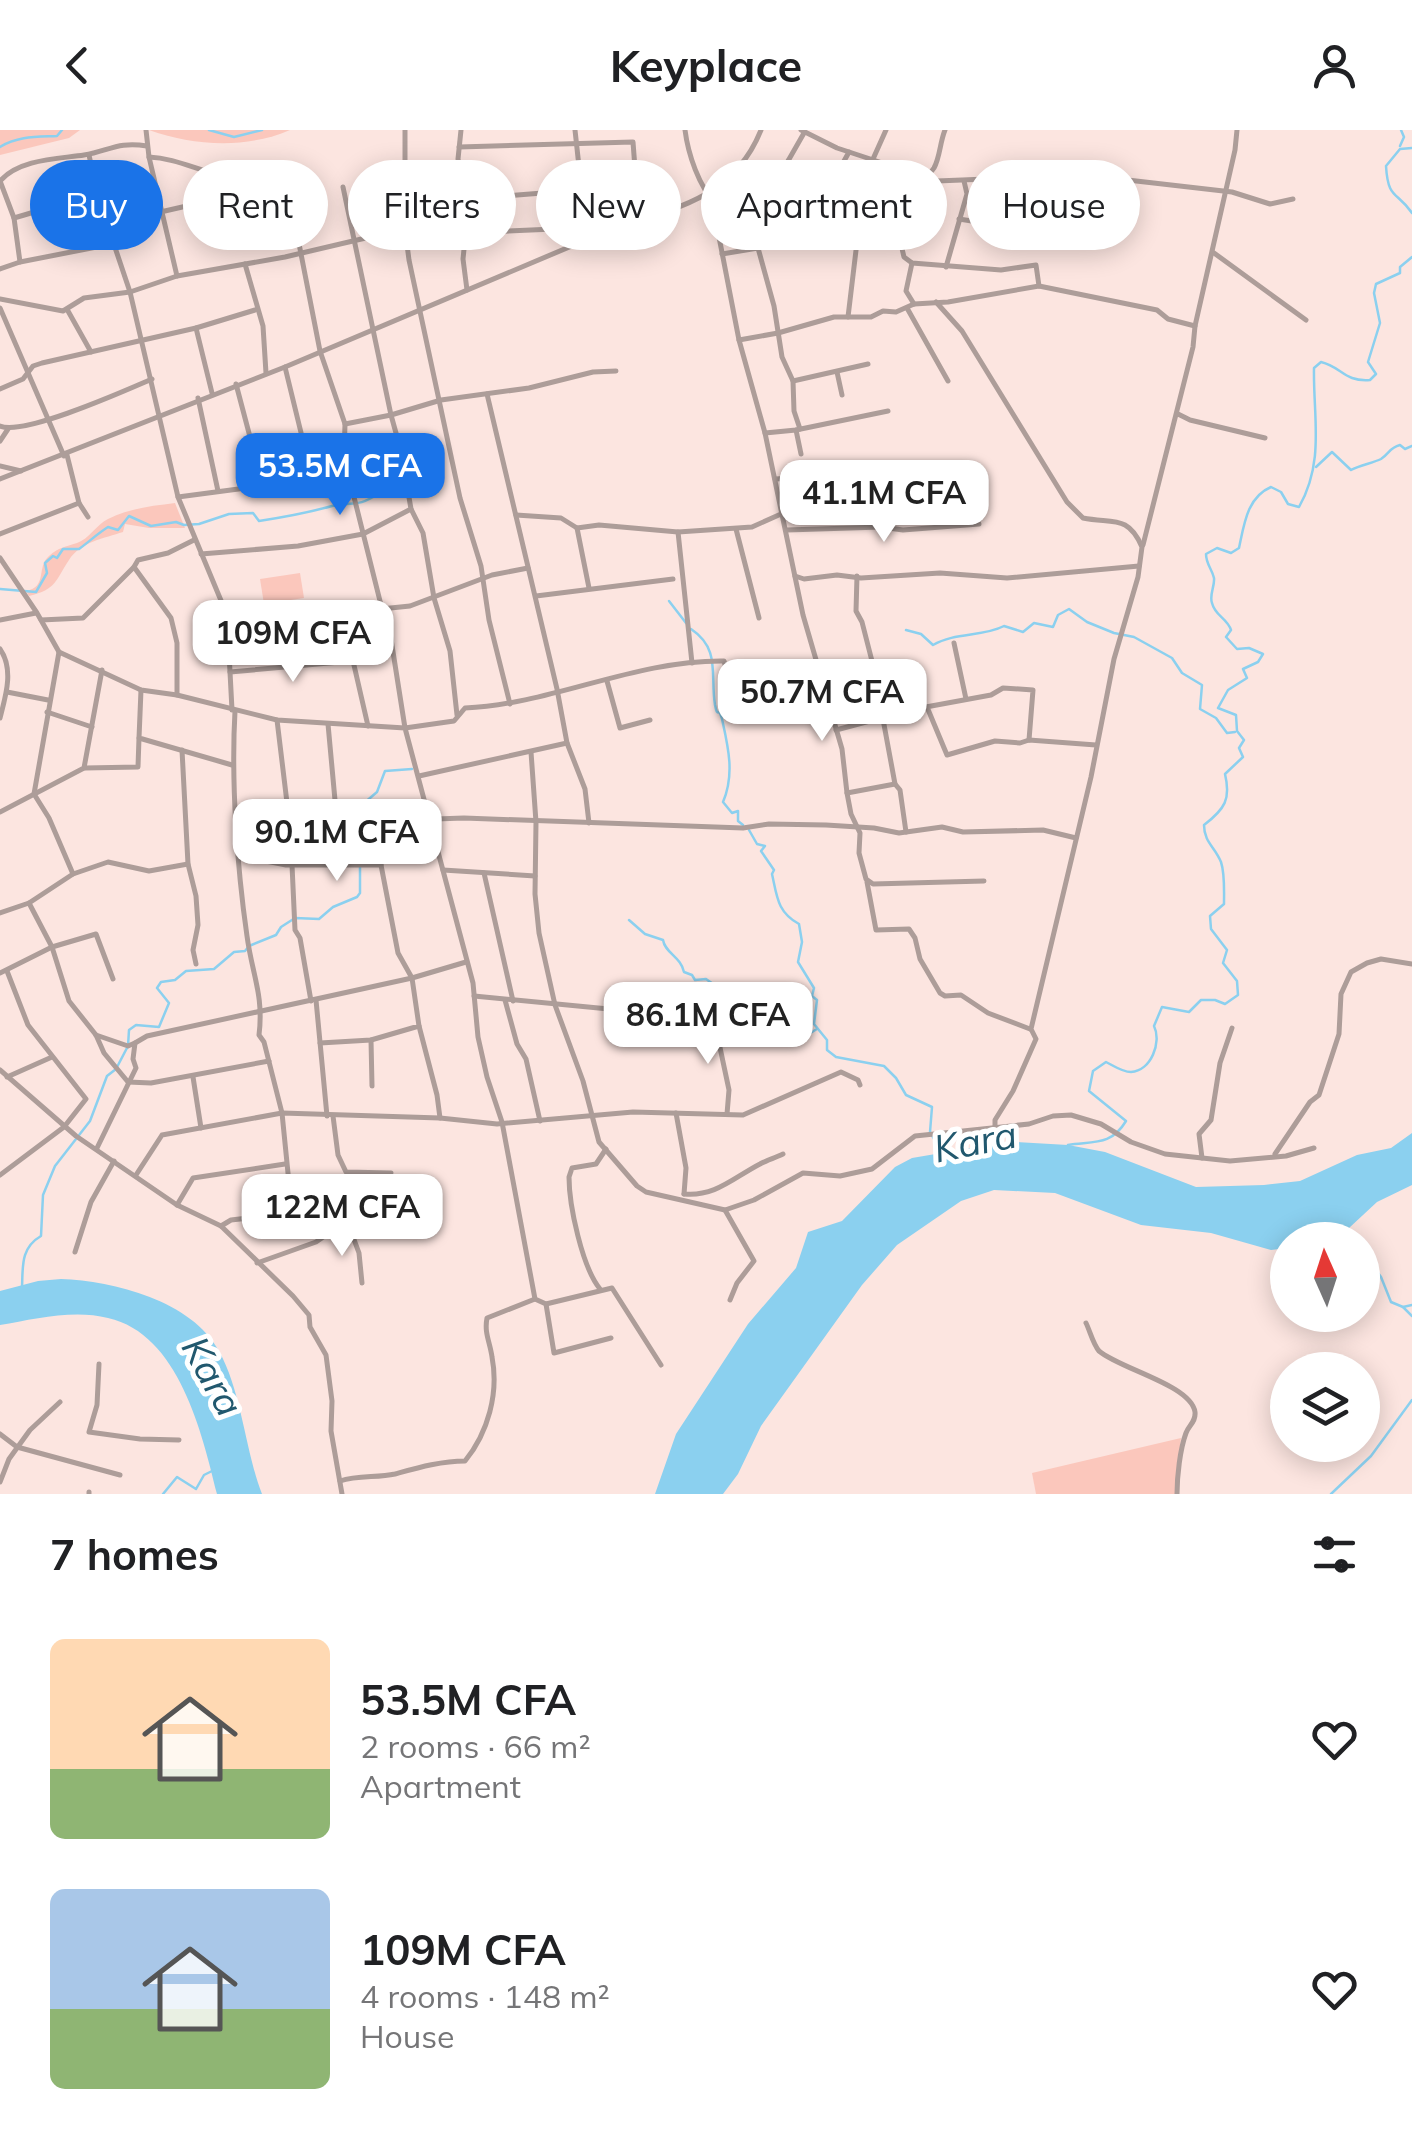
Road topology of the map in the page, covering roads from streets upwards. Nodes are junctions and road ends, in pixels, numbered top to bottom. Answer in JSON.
{"nodes":[{"id":1,"x":146,"y":130,"type":"edge"},
{"id":2,"x":406,"y":130,"type":"edge"},
{"id":3,"x":461,"y":130,"type":"edge"},
{"id":4,"x":575,"y":130,"type":"edge"},
{"id":5,"x":685,"y":130,"type":"edge"},
{"id":6,"x":761,"y":130,"type":"edge"},
{"id":7,"x":886,"y":130,"type":"edge"},
{"id":8,"x":945,"y":130,"type":"edge"},
{"id":9,"x":1237,"y":130,"type":"edge"},
{"id":10,"x":803,"y":131,"type":"edge"},
{"id":11,"x":576,"y":144,"type":"junction"},
{"id":12,"x":147,"y":146,"type":"junction"},
{"id":13,"x":460,"y":147,"type":"junction"},
{"id":14,"x":849,"y":152,"type":"junction"},
{"id":15,"x":89,"y":155,"type":"junction"},
{"id":16,"x":149,"y":157,"type":"junction"},
{"id":17,"x":90,"y":160,"type":"edge"},
{"id":18,"x":150,"y":160,"type":"edge"},
{"id":19,"x":406,"y":160,"type":"edge"},
{"id":20,"x":458,"y":160,"type":"edge"},
{"id":21,"x":577,"y":160,"type":"edge"},
{"id":22,"x":634,"y":160,"type":"edge"},
{"id":23,"x":744,"y":160,"type":"edge"},
{"id":24,"x":788,"y":160,"type":"edge"},
{"id":25,"x":845,"y":160,"type":"edge"},
{"id":26,"x":872,"y":160,"type":"joint"},
{"id":27,"x":936,"y":160,"type":"edge"},
{"id":28,"x":183,"y":164,"type":"edge"},
{"id":29,"x":0,"y":180,"type":"edge"},
{"id":30,"x":947,"y":180,"type":"edge"},
{"id":31,"x":701,"y":181,"type":"edge"},
{"id":32,"x":964,"y":181,"type":"junction"},
{"id":33,"x":967,"y":181,"type":"edge"},
{"id":34,"x":1140,"y":182,"type":"edge"},
{"id":35,"x":344,"y":187,"type":"dead end"},
{"id":36,"x":1225,"y":192,"type":"junction"},
{"id":37,"x":1293,"y":199,"type":"dead end"},
{"id":38,"x":348,"y":207,"type":"edge"},
{"id":39,"x":183,"y":208,"type":"edge"},
{"id":40,"x":30,"y":213,"type":"edge"},
{"id":41,"x":163,"y":214,"type":"joint"},
{"id":42,"x":14,"y":218,"type":"junction"},
{"id":43,"x":959,"y":219,"type":"junction"},
{"id":44,"x":967,"y":220,"type":"edge"},
{"id":45,"x":348,"y":242,"type":"edge"},
{"id":46,"x":81,"y":250,"type":"edge"},
{"id":47,"x":114,"y":250,"type":"edge"},
{"id":48,"x":357,"y":250,"type":"edge"},
{"id":49,"x":409,"y":250,"type":"edge"},
{"id":50,"x":464,"y":250,"type":"edge"},
{"id":51,"x":563,"y":250,"type":"edge"},
{"id":52,"x":722,"y":250,"type":"edge"},
{"id":53,"x":746,"y":250,"type":"edge"},
{"id":54,"x":758,"y":250,"type":"edge"},
{"id":55,"x":856,"y":250,"type":"edge"},
{"id":56,"x":903,"y":250,"type":"edge"},
{"id":57,"x":301,"y":252,"type":"junction"},
{"id":58,"x":1214,"y":253,"type":"junction"},
{"id":59,"x":722,"y":254,"type":"junction"},
{"id":60,"x":20,"y":262,"type":"junction"},
{"id":61,"x":912,"y":263,"type":"junction"},
{"id":62,"x":245,"y":264,"type":"junction"},
{"id":63,"x":946,"y":267,"type":"junction"},
{"id":64,"x":0,"y":269,"type":"edge"},
{"id":65,"x":177,"y":276,"type":"junction"},
{"id":66,"x":1039,"y":286,"type":"junction"},
{"id":67,"x":467,"y":291,"type":"junction"},
{"id":68,"x":130,"y":292,"type":"junction"},
{"id":69,"x":0,"y":299,"type":"edge"},
{"id":70,"x":936,"y":302,"type":"junction"},
{"id":71,"x":910,"y":306,"type":"junction"},
{"id":72,"x":0,"y":308,"type":"edge"},
{"id":73,"x":67,"y":310,"type":"junction"},
{"id":74,"x":256,"y":310,"type":"junction"},
{"id":75,"x":420,"y":310,"type":"junction"},
{"id":76,"x":848,"y":317,"type":"junction"},
{"id":77,"x":1306,"y":320,"type":"dead end"},
{"id":78,"x":1195,"y":326,"type":"junction"},
{"id":79,"x":196,"y":328,"type":"junction"},
{"id":80,"x":374,"y":330,"type":"junction"},
{"id":81,"x":778,"y":333,"type":"junction"},
{"id":82,"x":142,"y":338,"type":"junction"},
{"id":83,"x":740,"y":340,"type":"junction"},
{"id":84,"x":320,"y":350,"type":"junction"},
{"id":85,"x":91,"y":352,"type":"junction"},
{"id":86,"x":868,"y":364,"type":"dead end"},
{"id":87,"x":285,"y":367,"type":"junction"},
{"id":88,"x":26,"y":372,"type":"junction"},
{"id":89,"x":616,"y":372,"type":"dead end"},
{"id":90,"x":837,"y":372,"type":"junction"},
{"id":91,"x":266,"y":373,"type":"junction"},
{"id":92,"x":152,"y":380,"type":"junction"},
{"id":93,"x":948,"y":381,"type":"dead end"},
{"id":94,"x":793,"y":382,"type":"junction"},
{"id":95,"x":236,"y":384,"type":"junction"},
{"id":96,"x":0,"y":388,"type":"edge"},
{"id":97,"x":212,"y":393,"type":"junction"},
{"id":98,"x":486,"y":393,"type":"junction"},
{"id":99,"x":842,"y":396,"type":"dead end"},
{"id":100,"x":198,"y":398,"type":"junction"},
{"id":101,"x":441,"y":400,"type":"junction"},
{"id":102,"x":888,"y":411,"type":"dead end"},
{"id":103,"x":159,"y":414,"type":"junction"},
{"id":104,"x":1178,"y":414,"type":"junction"},
{"id":105,"x":390,"y":415,"type":"junction"},
{"id":106,"x":48,"y":422,"type":"junction"},
{"id":107,"x":344,"y":424,"type":"junction"},
{"id":108,"x":0,"y":426,"type":"edge"},
{"id":109,"x":8,"y":430,"type":"junction"},
{"id":110,"x":798,"y":430,"type":"junction"},
{"id":111,"x":765,"y":433,"type":"junction"},
{"id":112,"x":1265,"y":438,"type":"dead end"},
{"id":113,"x":0,"y":441,"type":"edge"},
{"id":114,"x":801,"y":454,"type":"dead end"},
{"id":115,"x":66,"y":455,"type":"junction"},
{"id":116,"x":0,"y":466,"type":"edge"},
{"id":117,"x":258,"y":467,"type":"dead end"},
{"id":118,"x":21,"y":471,"type":"junction"},
{"id":119,"x":866,"y":474,"type":"dead end"},
{"id":120,"x":310,"y":478,"type":"junction"},
{"id":121,"x":0,"y":479,"type":"edge"},
{"id":122,"x":775,"y":479,"type":"junction"},
{"id":123,"x":218,"y":490,"type":"junction"},
{"id":124,"x":316,"y":490,"type":"dead end"},
{"id":125,"x":178,"y":497,"type":"junction"},
{"id":126,"x":79,"y":503,"type":"junction"},
{"id":127,"x":411,"y":509,"type":"junction"},
{"id":128,"x":782,"y":514,"type":"junction"},
{"id":129,"x":516,"y":515,"type":"junction"},
{"id":130,"x":88,"y":516,"type":"dead end"},
{"id":131,"x":979,"y":524,"type":"dead end"},
{"id":132,"x":577,"y":528,"type":"junction"},
{"id":133,"x":736,"y":529,"type":"junction"},
{"id":134,"x":786,"y":530,"type":"junction"},
{"id":135,"x":678,"y":532,"type":"junction"},
{"id":136,"x":0,"y":534,"type":"edge"},
{"id":137,"x":363,"y":534,"type":"junction"},
{"id":138,"x":194,"y":540,"type":"junction"},
{"id":139,"x":1142,"y":548,"type":"junction"},
{"id":140,"x":200,"y":554,"type":"junction"},
{"id":141,"x":0,"y":558,"type":"edge"},
{"id":142,"x":1140,"y":566,"type":"junction"},
{"id":143,"x":134,"y":567,"type":"junction"},
{"id":144,"x":528,"y":568,"type":"junction"},
{"id":145,"x":796,"y":576,"type":"junction"},
{"id":146,"x":856,"y":576,"type":"junction"},
{"id":147,"x":483,"y":578,"type":"junction"},
{"id":148,"x":673,"y":579,"type":"dead end"},
{"id":149,"x":589,"y":588,"type":"junction"},
{"id":150,"x":536,"y":596,"type":"junction"},
{"id":151,"x":434,"y":598,"type":"junction"},
{"id":152,"x":382,"y":609,"type":"junction"},
{"id":153,"x":342,"y":613,"type":"junction"},
{"id":154,"x":228,"y":614,"type":"junction"},
{"id":155,"x":39,"y":616,"type":"junction"},
{"id":156,"x":759,"y":618,"type":"dead end"},
{"id":157,"x":0,"y":620,"type":"edge"},
{"id":158,"x":954,"y":643,"type":"dead end"},
{"id":159,"x":0,"y":649,"type":"edge"},
{"id":160,"x":58,"y":652,"type":"junction"},
{"id":161,"x":351,"y":661,"type":"junction"},
{"id":162,"x":692,"y":663,"type":"junction"},
{"id":163,"x":102,"y":670,"type":"junction"},
{"id":164,"x":230,"y":672,"type":"junction"},
{"id":165,"x":823,"y":679,"type":"junction"},
{"id":166,"x":607,"y":681,"type":"junction"},
{"id":167,"x":141,"y":690,"type":"junction"},
{"id":168,"x":558,"y":690,"type":"junction"},
{"id":169,"x":6,"y":692,"type":"junction"},
{"id":170,"x":177,"y":694,"type":"junction"},
{"id":171,"x":966,"y":699,"type":"junction"},
{"id":172,"x":49,"y":700,"type":"junction"},
{"id":173,"x":510,"y":704,"type":"junction"},
{"id":174,"x":928,"y":706,"type":"junction"},
{"id":175,"x":234,"y":711,"type":"junction"},
{"id":176,"x":48,"y":712,"type":"junction"},
{"id":177,"x":0,"y":718,"type":"edge"},
{"id":178,"x":458,"y":718,"type":"junction"},
{"id":179,"x":880,"y":718,"type":"junction"},
{"id":180,"x":277,"y":720,"type":"junction"},
{"id":181,"x":650,"y":720,"type":"dead end"},
{"id":182,"x":328,"y":724,"type":"junction"},
{"id":183,"x":368,"y":726,"type":"junction"},
{"id":184,"x":93,"y":728,"type":"junction"},
{"id":185,"x":405,"y":728,"type":"junction"},
{"id":186,"x":836,"y":730,"type":"junction"},
{"id":187,"x":139,"y":738,"type":"junction"},
{"id":188,"x":1030,"y":740,"type":"junction"},
{"id":189,"x":567,"y":743,"type":"junction"},
{"id":190,"x":1096,"y":745,"type":"junction"},
{"id":191,"x":182,"y":750,"type":"junction"},
{"id":192,"x":532,"y":752,"type":"junction"},
{"id":193,"x":232,"y":765,"type":"junction"},
{"id":194,"x":84,"y":768,"type":"junction"},
{"id":195,"x":418,"y":776,"type":"junction"},
{"id":196,"x":894,"y":784,"type":"junction"},
{"id":197,"x":846,"y":793,"type":"junction"},
{"id":198,"x":34,"y":794,"type":"junction"},
{"id":199,"x":0,"y":812,"type":"edge"},
{"id":200,"x":288,"y":812,"type":"junction"},
{"id":201,"x":336,"y":812,"type":"junction"},
{"id":202,"x":238,"y":815,"type":"junction"},
{"id":203,"x":430,"y":818,"type":"junction"},
{"id":204,"x":379,"y":820,"type":"junction"},
{"id":205,"x":536,"y":822,"type":"junction"},
{"id":206,"x":589,"y":823,"type":"junction"},
{"id":207,"x":856,"y":826,"type":"junction"},
{"id":208,"x":906,"y":832,"type":"junction"},
{"id":209,"x":1076,"y":838,"type":"junction"},
{"id":210,"x":240,"y":856,"type":"junction"},
{"id":211,"x":188,"y":864,"type":"junction"},
{"id":212,"x":292,"y":865,"type":"junction"},
{"id":213,"x":381,"y":865,"type":"junction"},
{"id":214,"x":444,"y":870,"type":"junction"},
{"id":215,"x":73,"y":874,"type":"junction"},
{"id":216,"x":484,"y":874,"type":"junction"},
{"id":217,"x":535,"y":876,"type":"junction"},
{"id":218,"x":866,"y":879,"type":"junction"},
{"id":219,"x":984,"y":882,"type":"dead end"},
{"id":220,"x":29,"y":903,"type":"junction"},
{"id":221,"x":0,"y":913,"type":"edge"},
{"id":222,"x":52,"y":947,"type":"junction"},
{"id":223,"x":466,"y":962,"type":"junction"},
{"id":224,"x":196,"y":964,"type":"dead end"},
{"id":225,"x":1412,"y":964,"type":"edge"},
{"id":226,"x":4,"y":972,"type":"edge"},
{"id":227,"x":412,"y":978,"type":"junction"},
{"id":228,"x":112,"y":979,"type":"dead end"},
{"id":229,"x":474,"y":996,"type":"junction"},
{"id":230,"x":504,"y":1000,"type":"junction"},
{"id":231,"x":314,"y":1001,"type":"junction"},
{"id":232,"x":513,"y":1001,"type":"junction"},
{"id":233,"x":554,"y":1004,"type":"junction"},
{"id":234,"x":262,"y":1012,"type":"junction"},
{"id":235,"x":418,"y":1026,"type":"junction"},
{"id":236,"x":1232,"y":1028,"type":"dead end"},
{"id":237,"x":1031,"y":1029,"type":"junction"},
{"id":238,"x":96,"y":1035,"type":"junction"},
{"id":239,"x":371,"y":1040,"type":"junction"},
{"id":240,"x":135,"y":1043,"type":"junction"},
{"id":241,"x":320,"y":1043,"type":"junction"},
{"id":242,"x":52,"y":1056,"type":"junction"},
{"id":243,"x":269,"y":1061,"type":"junction"},
{"id":244,"x":0,"y":1070,"type":"edge"},
{"id":245,"x":8,"y":1077,"type":"junction"},
{"id":246,"x":193,"y":1077,"type":"junction"},
{"id":247,"x":128,"y":1082,"type":"junction"},
{"id":248,"x":372,"y":1086,"type":"dead end"},
{"id":249,"x":860,"y":1086,"type":"dead end"},
{"id":250,"x":282,"y":1113,"type":"junction"},
{"id":251,"x":676,"y":1114,"type":"junction"},
{"id":252,"x":727,"y":1114,"type":"junction"},
{"id":253,"x":330,"y":1116,"type":"junction"},
{"id":254,"x":592,"y":1116,"type":"junction"},
{"id":255,"x":440,"y":1118,"type":"junction"},
{"id":256,"x":540,"y":1121,"type":"junction"},
{"id":257,"x":502,"y":1122,"type":"junction"},
{"id":258,"x":64,"y":1127,"type":"junction"},
{"id":259,"x":995,"y":1127,"type":"junction"},
{"id":260,"x":201,"y":1129,"type":"junction"},
{"id":261,"x":1314,"y":1148,"type":"dead end"},
{"id":262,"x":97,"y":1149,"type":"junction"},
{"id":263,"x":606,"y":1149,"type":"junction"},
{"id":264,"x":783,"y":1154,"type":"dead end"},
{"id":265,"x":1275,"y":1154,"type":"junction"},
{"id":266,"x":1202,"y":1158,"type":"junction"},
{"id":267,"x":114,"y":1161,"type":"junction"},
{"id":268,"x":285,"y":1164,"type":"junction"},
{"id":269,"x":391,"y":1174,"type":"dead end"},
{"id":270,"x":0,"y":1175,"type":"edge"},
{"id":271,"x":136,"y":1175,"type":"junction"},
{"id":272,"x":683,"y":1198,"type":"junction"},
{"id":273,"x":176,"y":1204,"type":"junction"},
{"id":274,"x":725,"y":1210,"type":"junction"},
{"id":275,"x":385,"y":1211,"type":"dead end"},
{"id":276,"x":221,"y":1226,"type":"junction"},
{"id":277,"x":349,"y":1226,"type":"junction"},
{"id":278,"x":75,"y":1252,"type":"dead end"},
{"id":279,"x":257,"y":1263,"type":"junction"},
{"id":280,"x":362,"y":1284,"type":"dead end"},
{"id":281,"x":600,"y":1289,"type":"junction"},
{"id":282,"x":535,"y":1300,"type":"junction"},
{"id":283,"x":730,"y":1300,"type":"dead end"},
{"id":284,"x":546,"y":1304,"type":"junction"},
{"id":285,"x":1086,"y":1323,"type":"dead end"},
{"id":286,"x":611,"y":1338,"type":"dead end"},
{"id":287,"x":99,"y":1364,"type":"dead end"},
{"id":288,"x":661,"y":1365,"type":"dead end"},
{"id":289,"x":60,"y":1402,"type":"dead end"},
{"id":290,"x":0,"y":1434,"type":"edge"},
{"id":291,"x":179,"y":1440,"type":"dead end"},
{"id":292,"x":18,"y":1448,"type":"junction"},
{"id":293,"x":120,"y":1475,"type":"dead end"},
{"id":294,"x":340,"y":1480,"type":"junction"},
{"id":295,"x":0,"y":1482,"type":"edge"},
{"id":296,"x":342,"y":1494,"type":"edge"},
{"id":297,"x":1176,"y":1494,"type":"edge"}],
"edges":[{"from":1,"to":12,"type":"street"},
{"from":2,"to":19,"type":"street"},
{"from":3,"to":13,"type":"street"},
{"from":4,"to":11,"type":"street"},
{"from":5,"to":31,"type":"street"},
{"from":6,"to":23,"type":"street"},
{"from":7,"to":26,"type":"street"},
{"from":8,"to":27,"type":"street"},
{"from":9,"to":36,"type":"street"},
{"from":10,"to":14,"type":"street"},
{"from":10,"to":24,"type":"street"},
{"from":11,"to":13,"type":"street"},
{"from":11,"to":21,"type":"street"},
{"from":11,"to":22,"type":"street"},
{"from":12,"to":15,"type":"street"},
{"from":12,"to":16,"type":"street"},
{"from":13,"to":20,"type":"street"},
{"from":14,"to":25,"type":"street"},
{"from":14,"to":26,"type":"street"},
{"from":15,"to":17,"type":"street"},
{"from":15,"to":29,"type":"street"},
{"from":16,"to":18,"type":"street"},
{"from":16,"to":28,"type":"street"},
{"from":29,"to":42,"type":"street"},
{"from":30,"to":32,"type":"street"},
{"from":32,"to":33,"type":"street"},
{"from":32,"to":43,"type":"street"},
{"from":34,"to":36,"type":"street"},
{"from":35,"to":38,"type":"street"},
{"from":36,"to":37,"type":"street"},
{"from":36,"to":58,"type":"street"},
{"from":39,"to":41,"type":"street"},
{"from":40,"to":42,"type":"street"},
{"from":41,"to":65,"type":"street"},
{"from":42,"to":60,"type":"street"},
{"from":43,"to":44,"type":"street"},
{"from":43,"to":63,"type":"street"},
{"from":45,"to":57,"type":"street"},
{"from":46,"to":60,"type":"street"},
{"from":47,"to":68,"type":"street"},
{"from":48,"to":80,"type":"street"},
{"from":49,"to":75,"type":"street"},
{"from":50,"to":67,"type":"street"},
{"from":51,"to":67,"type":"street"},
{"from":52,"to":59,"type":"street"},
{"from":53,"to":59,"type":"street"},
{"from":54,"to":81,"type":"street"},
{"from":55,"to":76,"type":"street"},
{"from":56,"to":61,"type":"street"},
{"from":57,"to":62,"type":"street"},
{"from":57,"to":84,"type":"street"},
{"from":58,"to":77,"type":"street"},
{"from":58,"to":78,"type":"street"},
{"from":59,"to":83,"type":"street"},
{"from":60,"to":64,"type":"street"},
{"from":61,"to":63,"type":"street"},
{"from":61,"to":71,"type":"street"},
{"from":62,"to":65,"type":"street"},
{"from":62,"to":74,"type":"street"},
{"from":63,"to":66,"type":"street"},
{"from":65,"to":68,"type":"street"},
{"from":66,"to":70,"type":"street"},
{"from":66,"to":78,"type":"street"},
{"from":67,"to":75,"type":"street"},
{"from":68,"to":73,"type":"street"},
{"from":68,"to":82,"type":"street"},
{"from":69,"to":73,"type":"street"},
{"from":70,"to":71,"type":"street"},
{"from":70,"to":139,"type":"street"},
{"from":71,"to":76,"type":"street"},
{"from":71,"to":93,"type":"street"},
{"from":72,"to":88,"type":"street"},
{"from":73,"to":85,"type":"street"},
{"from":74,"to":79,"type":"street"},
{"from":74,"to":91,"type":"street"},
{"from":75,"to":80,"type":"street"},
{"from":75,"to":101,"type":"street"},
{"from":76,"to":81,"type":"street"},
{"from":78,"to":104,"type":"street"},
{"from":79,"to":82,"type":"street"},
{"from":79,"to":97,"type":"street"},
{"from":80,"to":84,"type":"street"},
{"from":80,"to":105,"type":"street"},
{"from":81,"to":83,"type":"street"},
{"from":81,"to":94,"type":"street"},
{"from":82,"to":85,"type":"street"},
{"from":82,"to":92,"type":"street"},
{"from":83,"to":111,"type":"street"},
{"from":84,"to":87,"type":"street"},
{"from":84,"to":107,"type":"street"},
{"from":85,"to":88,"type":"street"},
{"from":86,"to":90,"type":"street"},
{"from":87,"to":91,"type":"street"},
{"from":87,"to":120,"type":"street"},
{"from":88,"to":96,"type":"street"},
{"from":88,"to":106,"type":"street"},
{"from":89,"to":98,"type":"street"},
{"from":90,"to":94,"type":"street"},
{"from":90,"to":99,"type":"street"},
{"from":91,"to":95,"type":"street"},
{"from":92,"to":103,"type":"street"},
{"from":92,"to":106,"type":"street"},
{"from":94,"to":110,"type":"street"},
{"from":95,"to":97,"type":"street"},
{"from":95,"to":117,"type":"street"},
{"from":97,"to":100,"type":"street"},
{"from":98,"to":101,"type":"street"},
{"from":98,"to":129,"type":"street"},
{"from":100,"to":103,"type":"street"},
{"from":100,"to":123,"type":"street"},
{"from":101,"to":105,"type":"street"},
{"from":101,"to":147,"type":"street"},
{"from":102,"to":110,"type":"street"},
{"from":103,"to":115,"type":"street"},
{"from":103,"to":125,"type":"street"},
{"from":104,"to":112,"type":"street"},
{"from":104,"to":139,"type":"street"},
{"from":105,"to":107,"type":"street"},
{"from":105,"to":127,"type":"street"},
{"from":106,"to":109,"type":"street"},
{"from":106,"to":115,"type":"street"},
{"from":107,"to":137,"type":"street"},
{"from":108,"to":109,"type":"street"},
{"from":109,"to":113,"type":"street"},
{"from":110,"to":111,"type":"street"},
{"from":110,"to":114,"type":"street"},
{"from":111,"to":122,"type":"street"},
{"from":115,"to":118,"type":"street"},
{"from":115,"to":126,"type":"street"},
{"from":116,"to":118,"type":"street"},
{"from":118,"to":121,"type":"street"},
{"from":119,"to":122,"type":"street"},
{"from":120,"to":123,"type":"street"},
{"from":120,"to":124,"type":"street"},
{"from":122,"to":128,"type":"street"},
{"from":123,"to":125,"type":"street"},
{"from":125,"to":138,"type":"street"},
{"from":126,"to":130,"type":"street"},
{"from":126,"to":136,"type":"street"},
{"from":127,"to":137,"type":"street"},
{"from":127,"to":151,"type":"street"},
{"from":128,"to":133,"type":"street"},
{"from":128,"to":134,"type":"street"},
{"from":129,"to":132,"type":"street"},
{"from":129,"to":144,"type":"street"},
{"from":131,"to":134,"type":"street"},
{"from":132,"to":135,"type":"street"},
{"from":132,"to":149,"type":"street"},
{"from":133,"to":135,"type":"street"},
{"from":133,"to":156,"type":"street"},
{"from":134,"to":145,"type":"street"},
{"from":135,"to":162,"type":"street"},
{"from":137,"to":140,"type":"street"},
{"from":137,"to":152,"type":"street"},
{"from":138,"to":140,"type":"street"},
{"from":138,"to":143,"type":"street"},
{"from":139,"to":142,"type":"street"},
{"from":140,"to":154,"type":"street"},
{"from":141,"to":155,"type":"street"},
{"from":142,"to":146,"type":"street"},
{"from":142,"to":190,"type":"street"},
{"from":143,"to":155,"type":"street"},
{"from":143,"to":170,"type":"street"},
{"from":144,"to":147,"type":"street"},
{"from":144,"to":150,"type":"street"},
{"from":145,"to":146,"type":"street"},
{"from":145,"to":165,"type":"street"},
{"from":146,"to":179,"type":"street"},
{"from":147,"to":151,"type":"street"},
{"from":147,"to":173,"type":"street"},
{"from":148,"to":149,"type":"street"},
{"from":149,"to":150,"type":"street"},
{"from":150,"to":168,"type":"street"},
{"from":151,"to":152,"type":"street"},
{"from":151,"to":178,"type":"street"},
{"from":152,"to":153,"type":"street"},
{"from":152,"to":185,"type":"street"},
{"from":153,"to":154,"type":"street"},
{"from":153,"to":161,"type":"street"},
{"from":154,"to":164,"type":"street"},
{"from":155,"to":157,"type":"street"},
{"from":155,"to":160,"type":"street"},
{"from":158,"to":171,"type":"street"},
{"from":159,"to":169,"type":"street"},
{"from":160,"to":163,"type":"street"},
{"from":160,"to":172,"type":"street"},
{"from":161,"to":164,"type":"street"},
{"from":161,"to":183,"type":"street"},
{"from":162,"to":165,"type":"street"},
{"from":162,"to":166,"type":"street"},
{"from":163,"to":167,"type":"street"},
{"from":163,"to":184,"type":"street"},
{"from":164,"to":175,"type":"street"},
{"from":165,"to":186,"type":"street"},
{"from":166,"to":168,"type":"street"},
{"from":166,"to":181,"type":"street"},
{"from":167,"to":170,"type":"street"},
{"from":167,"to":187,"type":"street"},
{"from":168,"to":173,"type":"street"},
{"from":168,"to":189,"type":"street"},
{"from":169,"to":172,"type":"street"},
{"from":169,"to":177,"type":"street"},
{"from":170,"to":175,"type":"street"},
{"from":171,"to":174,"type":"street"},
{"from":171,"to":188,"type":"street"},
{"from":172,"to":176,"type":"street"},
{"from":173,"to":178,"type":"street"},
{"from":174,"to":179,"type":"street"},
{"from":174,"to":188,"type":"street"},
{"from":175,"to":180,"type":"street"},
{"from":175,"to":193,"type":"street"},
{"from":176,"to":184,"type":"street"},
{"from":176,"to":198,"type":"street"},
{"from":178,"to":185,"type":"street"},
{"from":179,"to":186,"type":"street"},
{"from":179,"to":196,"type":"street"},
{"from":180,"to":182,"type":"street"},
{"from":180,"to":200,"type":"street"},
{"from":182,"to":183,"type":"street"},
{"from":182,"to":201,"type":"street"},
{"from":183,"to":185,"type":"street"},
{"from":184,"to":194,"type":"street"},
{"from":185,"to":195,"type":"street"},
{"from":186,"to":197,"type":"street"},
{"from":187,"to":191,"type":"street"},
{"from":187,"to":194,"type":"street"},
{"from":188,"to":190,"type":"street"},
{"from":189,"to":192,"type":"street"},
{"from":189,"to":206,"type":"street"},
{"from":190,"to":209,"type":"street"},
{"from":191,"to":193,"type":"street"},
{"from":191,"to":211,"type":"street"},
{"from":192,"to":195,"type":"street"},
{"from":192,"to":205,"type":"street"},
{"from":193,"to":202,"type":"street"},
{"from":194,"to":198,"type":"street"},
{"from":195,"to":203,"type":"street"},
{"from":196,"to":197,"type":"street"},
{"from":196,"to":208,"type":"street"},
{"from":197,"to":207,"type":"street"},
{"from":198,"to":199,"type":"street"},
{"from":198,"to":215,"type":"street"},
{"from":200,"to":201,"type":"street"},
{"from":200,"to":202,"type":"street"},
{"from":201,"to":204,"type":"street"},
{"from":202,"to":210,"type":"street"},
{"from":203,"to":204,"type":"street"},
{"from":203,"to":205,"type":"street"},
{"from":203,"to":214,"type":"street"},
{"from":204,"to":213,"type":"street"},
{"from":205,"to":206,"type":"street"},
{"from":205,"to":217,"type":"street"},
{"from":206,"to":207,"type":"street"},
{"from":207,"to":208,"type":"street"},
{"from":207,"to":218,"type":"street"},
{"from":208,"to":209,"type":"street"},
{"from":209,"to":237,"type":"street"},
{"from":210,"to":212,"type":"street"},
{"from":210,"to":234,"type":"street"},
{"from":211,"to":215,"type":"street"},
{"from":211,"to":224,"type":"street"},
{"from":212,"to":213,"type":"street"},
{"from":212,"to":231,"type":"street"},
{"from":213,"to":227,"type":"street"},
{"from":214,"to":216,"type":"street"},
{"from":214,"to":223,"type":"street"},
{"from":215,"to":220,"type":"street"},
{"from":216,"to":217,"type":"street"},
{"from":216,"to":232,"type":"street"},
{"from":217,"to":233,"type":"street"},
{"from":218,"to":219,"type":"street"},
{"from":218,"to":237,"type":"street"},
{"from":220,"to":221,"type":"street"},
{"from":220,"to":222,"type":"street"},
{"from":222,"to":226,"type":"street"},
{"from":222,"to":228,"type":"street"},
{"from":222,"to":238,"type":"street"},
{"from":223,"to":227,"type":"street"},
{"from":223,"to":229,"type":"street"},
{"from":225,"to":265,"type":"street"},
{"from":226,"to":242,"type":"street"},
{"from":227,"to":231,"type":"street"},
{"from":227,"to":235,"type":"street"},
{"from":229,"to":230,"type":"street"},
{"from":229,"to":257,"type":"street"},
{"from":230,"to":232,"type":"street"},
{"from":230,"to":256,"type":"street"},
{"from":231,"to":234,"type":"street"},
{"from":231,"to":241,"type":"street"},
{"from":232,"to":233,"type":"street"},
{"from":233,"to":252,"type":"street"},
{"from":233,"to":254,"type":"street"},
{"from":234,"to":240,"type":"street"},
{"from":234,"to":243,"type":"street"},
{"from":235,"to":239,"type":"street"},
{"from":235,"to":255,"type":"street"},
{"from":236,"to":266,"type":"street"},
{"from":237,"to":259,"type":"street"},
{"from":238,"to":240,"type":"street"},
{"from":238,"to":247,"type":"street"},
{"from":239,"to":241,"type":"street"},
{"from":239,"to":248,"type":"street"},
{"from":240,"to":247,"type":"street"},
{"from":241,"to":253,"type":"street"},
{"from":242,"to":245,"type":"street"},
{"from":242,"to":258,"type":"street"},
{"from":243,"to":246,"type":"street"},
{"from":243,"to":250,"type":"street"},
{"from":244,"to":245,"type":"street"},
{"from":245,"to":258,"type":"street"},
{"from":246,"to":247,"type":"street"},
{"from":246,"to":260,"type":"street"},
{"from":247,"to":262,"type":"street"},
{"from":249,"to":252,"type":"street"},
{"from":250,"to":253,"type":"street"},
{"from":250,"to":260,"type":"street"},
{"from":250,"to":268,"type":"street"},
{"from":251,"to":252,"type":"street"},
{"from":251,"to":254,"type":"street"},
{"from":251,"to":272,"type":"street"},
{"from":253,"to":255,"type":"street"},
{"from":253,"to":269,"type":"street"},
{"from":254,"to":256,"type":"street"},
{"from":254,"to":263,"type":"street"},
{"from":255,"to":257,"type":"street"},
{"from":256,"to":257,"type":"street"},
{"from":257,"to":282,"type":"street"},
{"from":258,"to":262,"type":"street"},
{"from":258,"to":270,"type":"street"},
{"from":259,"to":266,"type":"street"},
{"from":259,"to":274,"type":"street"},
{"from":260,"to":271,"type":"street"},
{"from":261,"to":265,"type":"street"},
{"from":262,"to":267,"type":"street"},
{"from":263,"to":272,"type":"street"},
{"from":263,"to":281,"type":"street"},
{"from":264,"to":272,"type":"street"},
{"from":265,"to":266,"type":"street"},
{"from":267,"to":271,"type":"street"},
{"from":267,"to":278,"type":"street"},
{"from":268,"to":273,"type":"street"},
{"from":268,"to":276,"type":"street"},
{"from":271,"to":273,"type":"street"},
{"from":272,"to":274,"type":"street"},
{"from":273,"to":276,"type":"street"},
{"from":274,"to":283,"type":"street"},
{"from":275,"to":277,"type":"street"},
{"from":276,"to":279,"type":"street"},
{"from":277,"to":279,"type":"street"},
{"from":277,"to":280,"type":"street"},
{"from":279,"to":294,"type":"street"},
{"from":281,"to":284,"type":"street"},
{"from":281,"to":288,"type":"street"},
{"from":282,"to":284,"type":"street"},
{"from":282,"to":294,"type":"street"},
{"from":284,"to":286,"type":"street"},
{"from":285,"to":297,"type":"street"},
{"from":287,"to":291,"type":"street"},
{"from":289,"to":292,"type":"street"},
{"from":290,"to":292,"type":"street"},
{"from":292,"to":293,"type":"street"},
{"from":292,"to":295,"type":"street"},
{"from":294,"to":296,"type":"street"}]}
